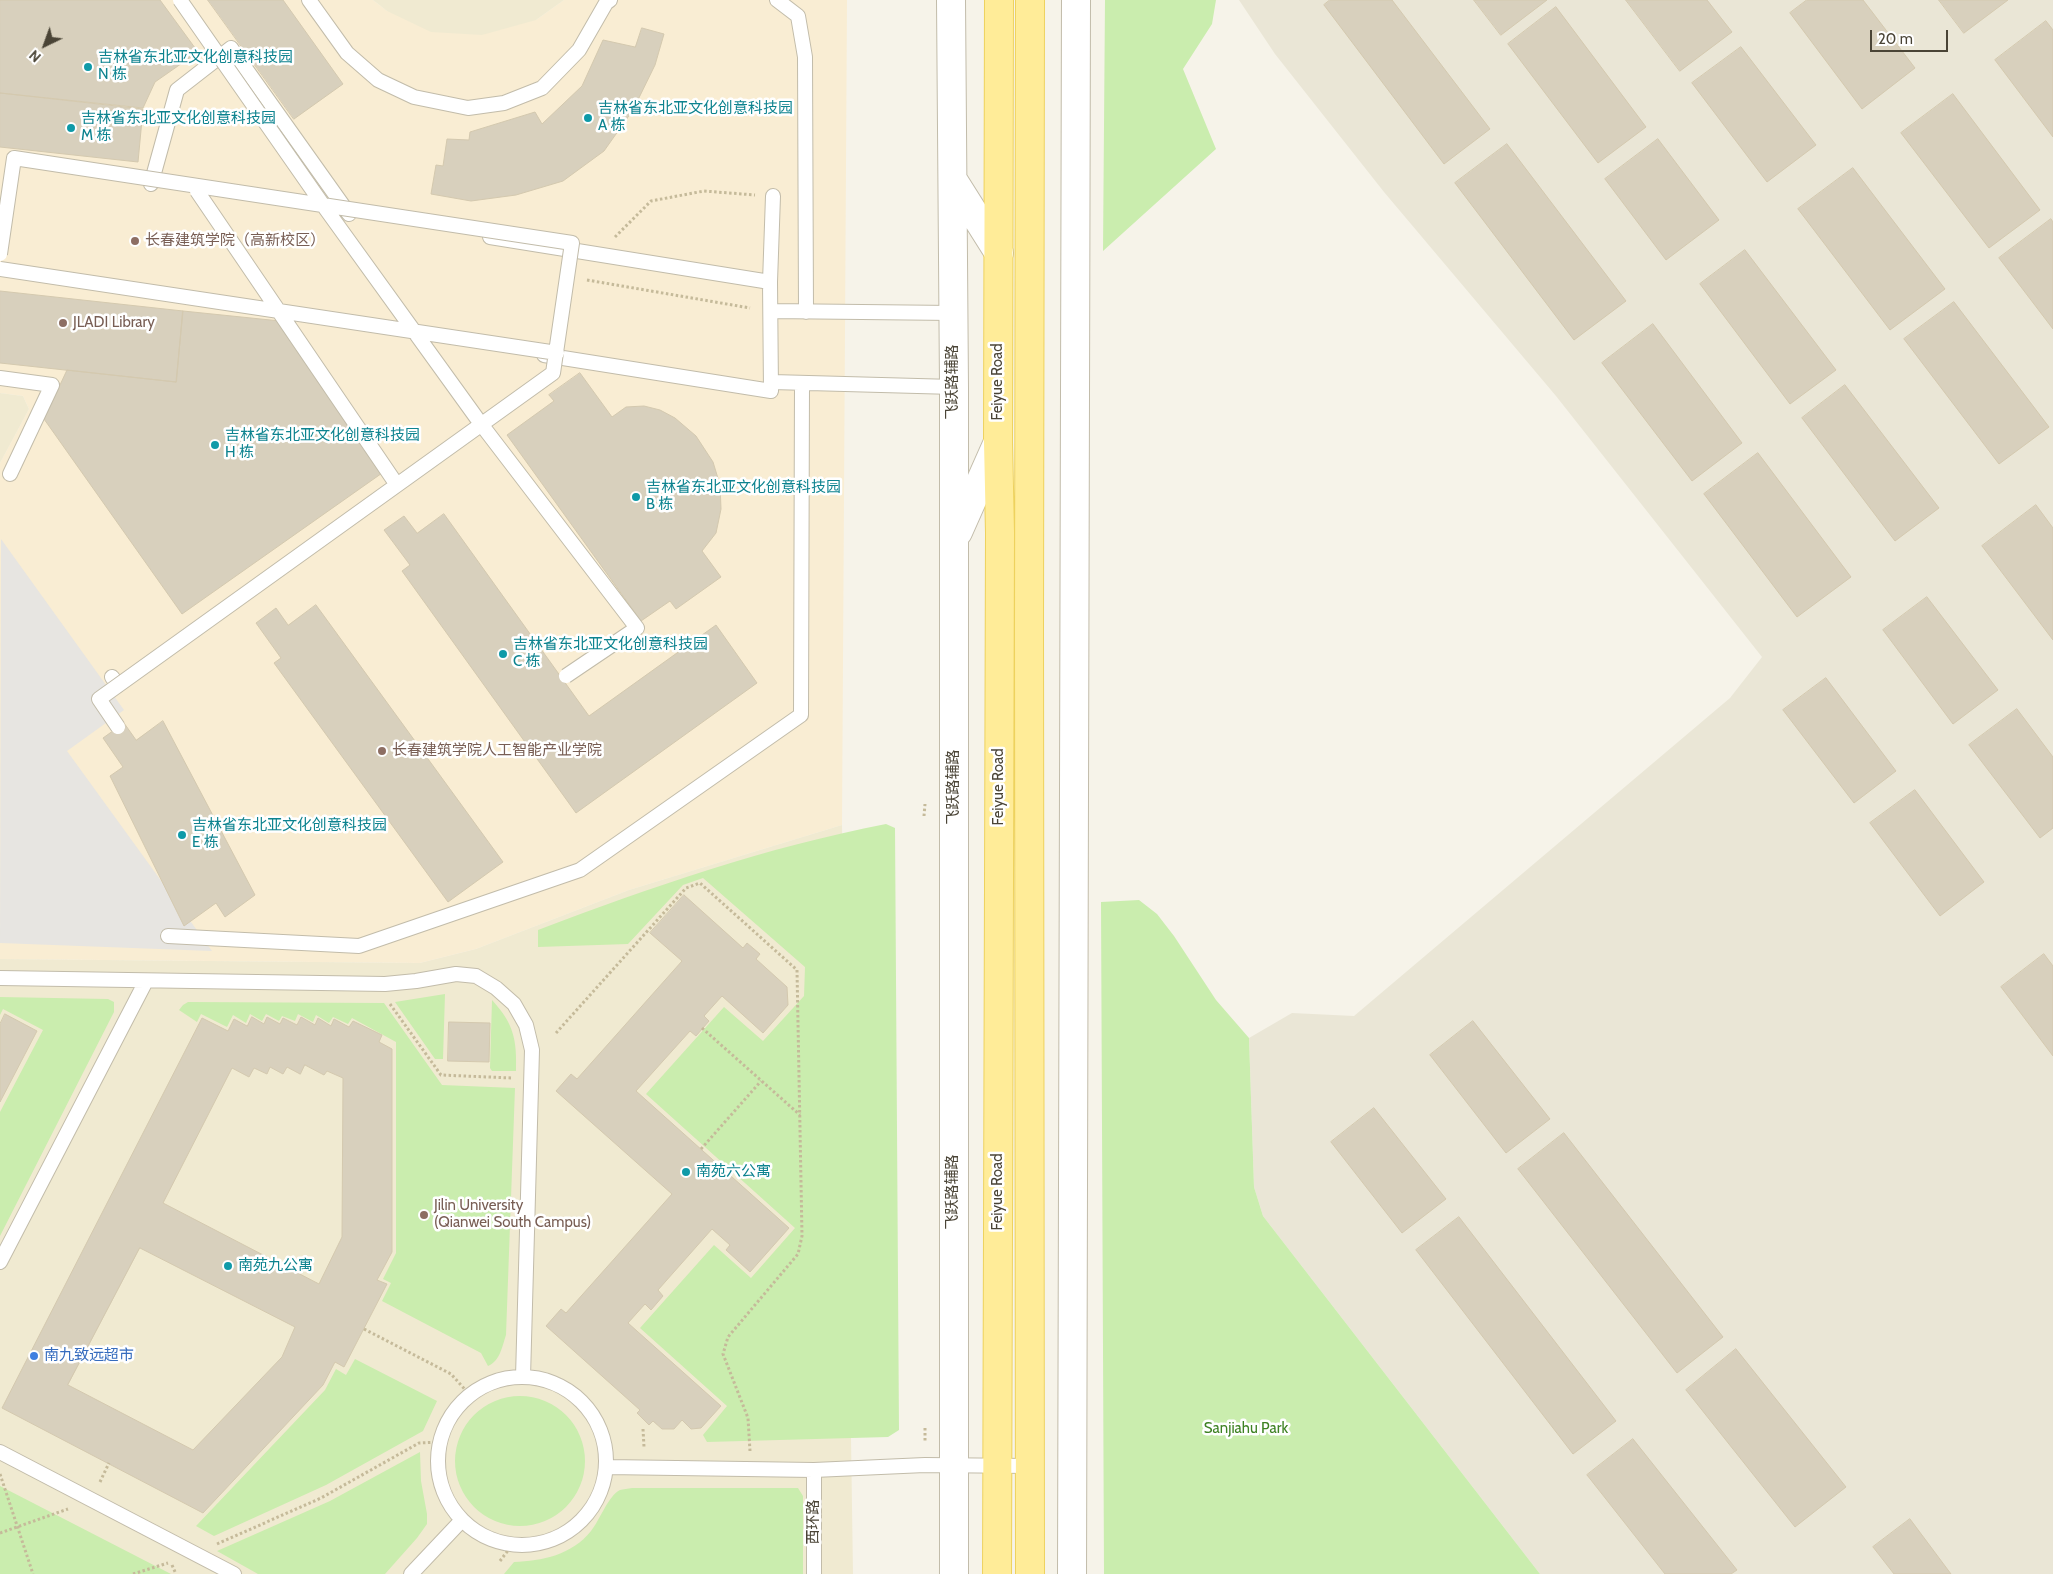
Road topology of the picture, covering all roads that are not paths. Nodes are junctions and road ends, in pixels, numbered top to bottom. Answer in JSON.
{"nodes":[{"id":1,"x":180,"y":0,"type":"edge"},
{"id":2,"x":310,"y":0,"type":"edge"},
{"id":3,"x":610,"y":0,"type":"edge"},
{"id":4,"x":778,"y":0,"type":"edge"},
{"id":5,"x":951,"y":0,"type":"edge"},
{"id":6,"x":999,"y":0,"type":"edge"},
{"id":7,"x":1030,"y":0,"type":"edge"},
{"id":8,"x":1076,"y":0,"type":"edge"},
{"id":9,"x":952,"y":180,"type":"junction"},
{"id":10,"x":150,"y":184,"type":"junction"},
{"id":11,"x":197,"y":191,"type":"junction"},
{"id":12,"x":773,"y":196,"type":"road end"},
{"id":13,"x":323,"y":205,"type":"junction"},
{"id":14,"x":349,"y":215,"type":"junction"},
{"id":15,"x":999,"y":252,"type":"junction"},
{"id":16,"x":0,"y":256,"type":"edge"},
{"id":17,"x":0,"y":269,"type":"edge"},
{"id":18,"x":770,"y":282,"type":"junction"},
{"id":19,"x":771,"y":311,"type":"junction"},
{"id":20,"x":279,"y":312,"type":"junction"},
{"id":21,"x":806,"y":312,"type":"junction"},
{"id":22,"x":953,"y":313,"type":"junction"},
{"id":23,"x":416,"y":332,"type":"junction"},
{"id":24,"x":557,"y":353,"type":"junction"},
{"id":25,"x":0,"y":378,"type":"edge"},
{"id":26,"x":772,"y":382,"type":"junction"},
{"id":27,"x":802,"y":383,"type":"junction"},
{"id":28,"x":954,"y":387,"type":"junction"},
{"id":29,"x":481,"y":424,"type":"junction"},
{"id":30,"x":998,"y":442,"type":"junction"},
{"id":31,"x":10,"y":474,"type":"dead end"},
{"id":32,"x":397,"y":485,"type":"junction"},
{"id":33,"x":954,"y":541,"type":"junction"},
{"id":34,"x":566,"y":676,"type":"dead end"},
{"id":35,"x":118,"y":727,"type":"dead end"},
{"id":36,"x":168,"y":936,"type":"dead end"},
{"id":37,"x":0,"y":978,"type":"edge"},
{"id":38,"x":146,"y":981,"type":"junction"},
{"id":39,"x":0,"y":1262,"type":"edge"},
{"id":40,"x":523,"y":1377,"type":"junction"},
{"id":41,"x":0,"y":1452,"type":"edge"},
{"id":42,"x":953,"y":1466,"type":"junction"},
{"id":43,"x":997,"y":1466,"type":"junction"},
{"id":44,"x":1030,"y":1466,"type":"junction"},
{"id":45,"x":607,"y":1467,"type":"junction"},
{"id":46,"x":814,"y":1470,"type":"junction"},
{"id":47,"x":462,"y":1520,"type":"junction"},
{"id":48,"x":234,"y":1574,"type":"edge"},
{"id":49,"x":411,"y":1574,"type":"edge"},
{"id":50,"x":814,"y":1574,"type":"edge"},
{"id":51,"x":954,"y":1574,"type":"edge"},
{"id":52,"x":997,"y":1574,"type":"edge"},
{"id":53,"x":1030,"y":1574,"type":"edge"},
{"id":54,"x":1072,"y":1574,"type":"edge"}],
"edges":[{"from":1,"to":13,"type":"lane","bridge":true},
{"from":2,"to":3,"type":"lane"},
{"from":4,"to":21,"type":"lane"},
{"from":5,"to":9,"type":"street","name":"飞跃路辅路"},
{"from":6,"to":15,"type":"main road","name":"Feiyue Road"},
{"from":7,"to":44,"type":"main road","name":"Feiyue Road"},
{"from":8,"to":54,"type":"street"},
{"from":9,"to":15,"type":"street"},
{"from":9,"to":22,"type":"street","name":"飞跃路辅路"},
{"from":10,"to":11,"type":"lane"},
{"from":10,"to":14,"type":"lane"},
{"from":10,"to":16,"type":"lane"},
{"from":11,"to":14,"type":"lane"},
{"from":11,"to":20,"type":"lane","bridge":true},
{"from":12,"to":18,"type":"lane"},
{"from":13,"to":16,"type":"lane","bridge":true},
{"from":13,"to":23,"type":"lane","bridge":true},
{"from":13,"to":24,"type":"lane","bridge":true},
{"from":14,"to":18,"type":"lane"},
{"from":15,"to":30,"type":"main road","name":"Feiyue Road"},
{"from":17,"to":20,"type":"lane","bridge":true},
{"from":17,"to":26,"type":"lane"},
{"from":18,"to":19,"type":"lane"},
{"from":19,"to":21,"type":"lane"},
{"from":19,"to":26,"type":"lane"},
{"from":20,"to":23,"type":"lane","bridge":true},
{"from":20,"to":32,"type":"lane","bridge":true},
{"from":21,"to":22,"type":"lane"},
{"from":22,"to":28,"type":"street","name":"飞跃路辅路"},
{"from":23,"to":24,"type":"lane","bridge":true},
{"from":23,"to":29,"type":"lane","bridge":true},
{"from":24,"to":29,"type":"lane","bridge":true},
{"from":25,"to":31,"type":"lane"},
{"from":26,"to":27,"type":"lane"},
{"from":27,"to":28,"type":"lane"},
{"from":27,"to":36,"type":"lane"},
{"from":28,"to":33,"type":"street","name":"飞跃路辅路"},
{"from":29,"to":32,"type":"lane","bridge":true},
{"from":29,"to":34,"type":"lane","bridge":true},
{"from":30,"to":33,"type":"street"},
{"from":30,"to":43,"type":"main road","name":"Feiyue Road"},
{"from":32,"to":35,"type":"lane","bridge":true},
{"from":33,"to":42,"type":"street","name":"飞跃路辅路"},
{"from":37,"to":38,"type":"lane"},
{"from":38,"to":39,"type":"lane"},
{"from":38,"to":40,"type":"lane"},
{"from":40,"to":45,"type":"lane"},
{"from":40,"to":47,"type":"lane"},
{"from":41,"to":48,"type":"lane"},
{"from":42,"to":43,"type":"lane"},
{"from":42,"to":46,"type":"lane"},
{"from":42,"to":51,"type":"street","name":"飞跃路辅路"},
{"from":43,"to":44,"type":"lane"},
{"from":43,"to":52,"type":"main road","name":"Feiyue Road"},
{"from":44,"to":53,"type":"main road","name":"Feiyue Road"},
{"from":45,"to":46,"type":"lane"},
{"from":45,"to":47,"type":"lane"},
{"from":46,"to":50,"type":"lane","name":"西环路"},
{"from":47,"to":49,"type":"lane"}]}
